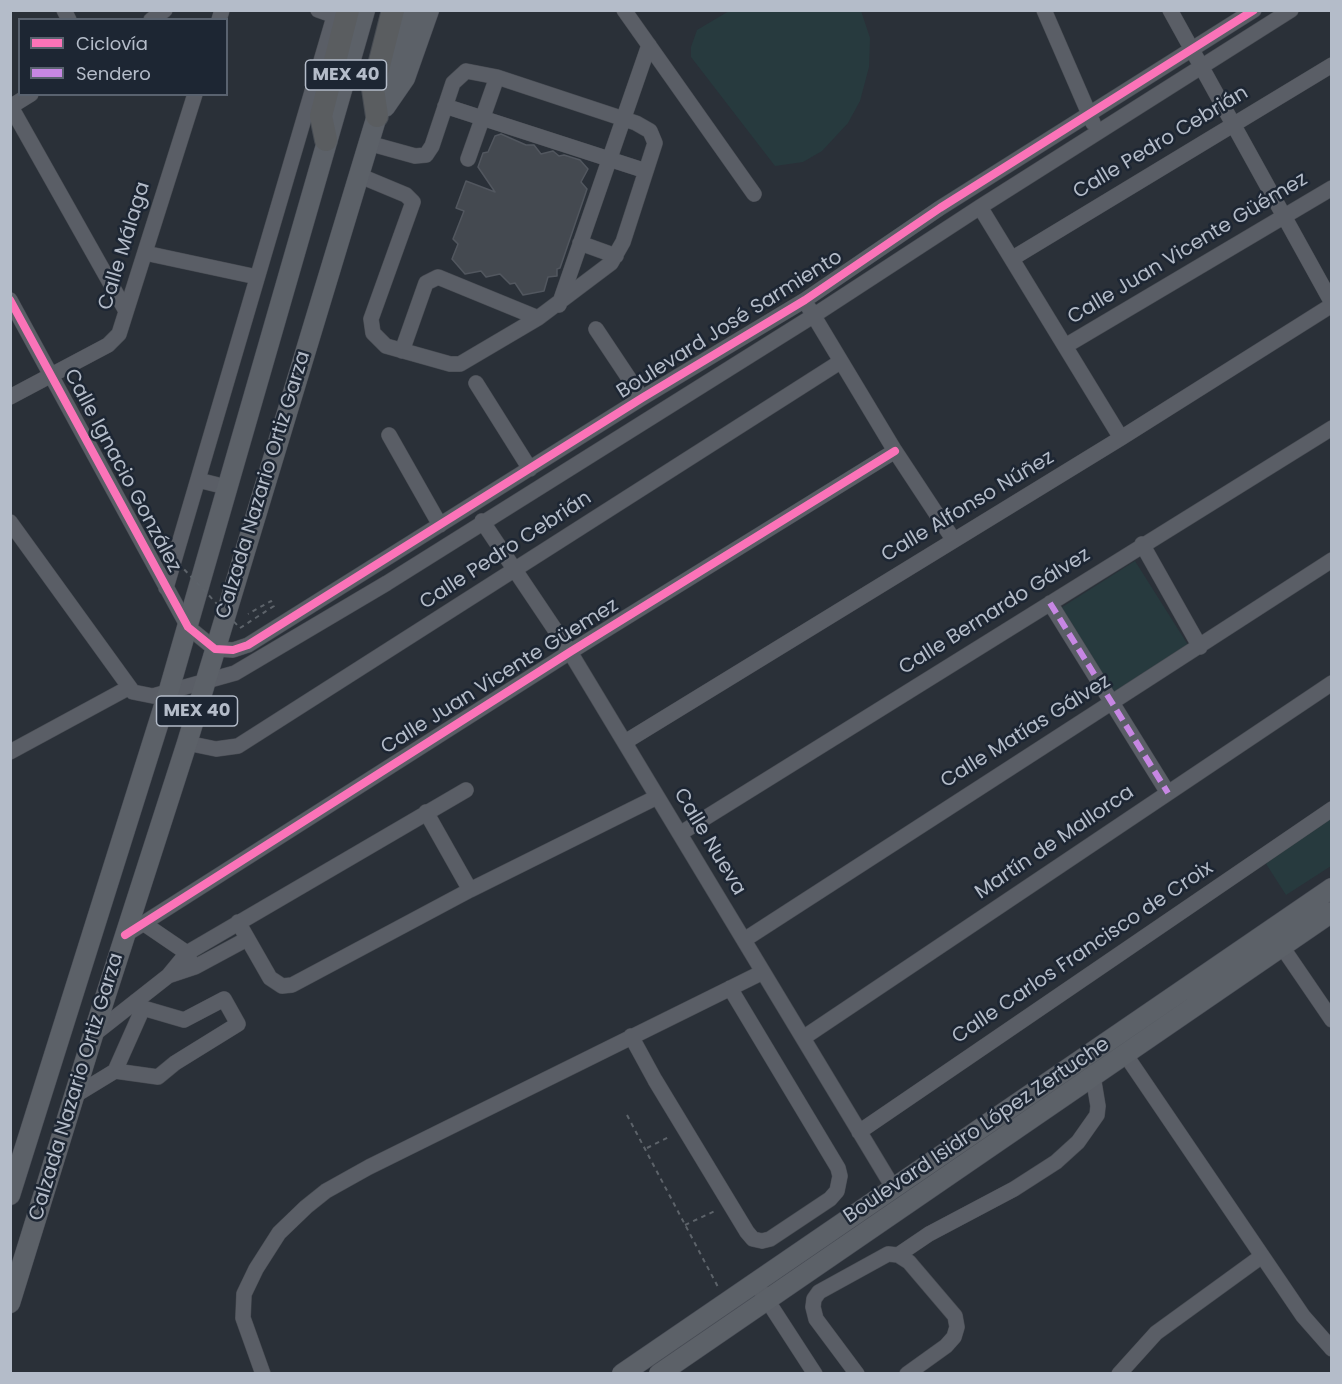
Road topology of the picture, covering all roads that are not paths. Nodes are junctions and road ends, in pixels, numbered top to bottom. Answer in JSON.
{"nodes":[{"id":1,"x":318,"y":10,"type":"edge"},
{"id":2,"x":365,"y":10,"type":"edge"},
{"id":3,"x":380,"y":10,"type":"edge"},
{"id":4,"x":393,"y":10,"type":"edge"},
{"id":5,"x":408,"y":10,"type":"edge"},
{"id":6,"x":624,"y":10,"type":"edge"},
{"id":7,"x":1044,"y":10,"type":"edge"},
{"id":8,"x":1170,"y":10,"type":"edge"},
{"id":9,"x":1254,"y":10,"type":"edge"},
{"id":10,"x":1291,"y":10,"type":"edge"},
{"id":11,"x":340,"y":12,"type":"edge"},
{"id":12,"x":429,"y":15,"type":"edge"},
{"id":13,"x":649,"y":45,"type":"junction"},
{"id":14,"x":1191,"y":50,"type":"junction"},
{"id":15,"x":1332,"y":65,"type":"edge"},
{"id":16,"x":1201,"y":67,"type":"junction"},
{"id":17,"x":497,"y":77,"type":"junction"},
{"id":18,"x":28,"y":96,"type":"edge"},
{"id":19,"x":194,"y":96,"type":"edge"},
{"id":20,"x":445,"y":106,"type":"junction"},
{"id":21,"x":11,"y":107,"type":"edge"},
{"id":22,"x":1088,"y":115,"type":"junction"},
{"id":23,"x":377,"y":116,"type":"junction"},
{"id":24,"x":483,"y":118,"type":"junction"},
{"id":25,"x":622,"y":118,"type":"junction"},
{"id":26,"x":1233,"y":124,"type":"junction"},
{"id":27,"x":1098,"y":131,"type":"junction"},
{"id":28,"x":326,"y":140,"type":"junction"},
{"id":29,"x":368,"y":143,"type":"junction"},
{"id":30,"x":468,"y":159,"type":"dead end"},
{"id":31,"x":608,"y":159,"type":"junction"},
{"id":32,"x":646,"y":171,"type":"junction"},
{"id":33,"x":358,"y":175,"type":"junction"},
{"id":34,"x":1332,"y":188,"type":"edge"},
{"id":35,"x":754,"y":194,"type":"dead end"},
{"id":36,"x":980,"y":207,"type":"junction"},
{"id":37,"x":1285,"y":216,"type":"junction"},
{"id":38,"x":580,"y":243,"type":"junction"},
{"id":39,"x":145,"y":253,"type":"junction"},
{"id":40,"x":616,"y":256,"type":"junction"},
{"id":41,"x":1013,"y":258,"type":"junction"},
{"id":42,"x":257,"y":277,"type":"junction"},
{"id":43,"x":10,"y":300,"type":"edge"},
{"id":44,"x":805,"y":300,"type":"junction"},
{"id":45,"x":1332,"y":304,"type":"edge"},
{"id":46,"x":559,"y":305,"type":"junction"},
{"id":47,"x":126,"y":311,"type":"junction"},
{"id":48,"x":813,"y":316,"type":"junction"},
{"id":49,"x":538,"y":318,"type":"junction"},
{"id":50,"x":597,"y":329,"type":"dead end"},
{"id":51,"x":1067,"y":345,"type":"junction"},
{"id":52,"x":402,"y":351,"type":"junction"},
{"id":53,"x":840,"y":362,"type":"junction"},
{"id":54,"x":51,"y":374,"type":"junction"},
{"id":55,"x":476,"y":383,"type":"dead end"},
{"id":56,"x":10,"y":397,"type":"edge"},
{"id":57,"x":642,"y":398,"type":"junction"},
{"id":58,"x":1332,"y":428,"type":"edge"},
{"id":59,"x":389,"y":435,"type":"dead end"},
{"id":60,"x":1121,"y":438,"type":"junction"},
{"id":61,"x":895,"y":451,"type":"junction"},
{"id":62,"x":530,"y":469,"type":"junction"},
{"id":63,"x":198,"y":480,"type":"junction"},
{"id":64,"x":226,"y":487,"type":"junction"},
{"id":65,"x":482,"y":521,"type":"junction"},
{"id":66,"x":10,"y":522,"type":"edge"},
{"id":67,"x":440,"y":525,"type":"junction"},
{"id":68,"x":953,"y":539,"type":"junction"},
{"id":69,"x":1142,"y":544,"type":"junction"},
{"id":70,"x":1332,"y":560,"type":"edge"},
{"id":71,"x":375,"y":566,"type":"junction"},
{"id":72,"x":514,"y":571,"type":"junction"},
{"id":73,"x":387,"y":583,"type":"junction"},
{"id":74,"x":166,"y":588,"type":"junction"},
{"id":75,"x":1050,"y":603,"type":"junction"},
{"id":76,"x":188,"y":627,"type":"junction"},
{"id":77,"x":1200,"y":647,"type":"junction"},
{"id":78,"x":215,"y":649,"type":"junction"},
{"id":79,"x":570,"y":652,"type":"junction"},
{"id":80,"x":206,"y":682,"type":"junction"},
{"id":81,"x":1332,"y":683,"type":"edge"},
{"id":82,"x":128,"y":688,"type":"junction"},
{"id":83,"x":169,"y":690,"type":"junction"},
{"id":84,"x":1111,"y":704,"type":"junction"},
{"id":85,"x":625,"y":741,"type":"junction"},
{"id":86,"x":187,"y":743,"type":"junction"},
{"id":87,"x":10,"y":752,"type":"edge"},
{"id":88,"x":465,"y":790,"type":"dead end"},
{"id":89,"x":1168,"y":793,"type":"junction"},
{"id":90,"x":657,"y":797,"type":"junction"},
{"id":91,"x":1332,"y":809,"type":"edge"},
{"id":92,"x":426,"y":812,"type":"junction"},
{"id":93,"x":681,"y":833,"type":"junction"},
{"id":94,"x":1332,"y":888,"type":"edge"},
{"id":95,"x":470,"y":890,"type":"junction"},
{"id":96,"x":1332,"y":912,"type":"edge"},
{"id":97,"x":238,"y":922,"type":"junction"},
{"id":98,"x":143,"y":923,"type":"junction"},
{"id":99,"x":125,"y":935,"type":"junction"},
{"id":100,"x":1276,"y":938,"type":"junction"},
{"id":101,"x":247,"y":939,"type":"junction"},
{"id":102,"x":744,"y":940,"type":"junction"},
{"id":103,"x":191,"y":960,"type":"junction"},
{"id":104,"x":763,"y":972,"type":"junction"},
{"id":105,"x":730,"y":988,"type":"junction"},
{"id":106,"x":140,"y":1004,"type":"junction"},
{"id":107,"x":1332,"y":1020,"type":"edge"},
{"id":108,"x":93,"y":1035,"type":"junction"},
{"id":109,"x":631,"y":1036,"type":"junction"},
{"id":110,"x":803,"y":1038,"type":"junction"},
{"id":111,"x":1125,"y":1054,"type":"junction"},
{"id":112,"x":1082,"y":1059,"type":"junction"},
{"id":113,"x":115,"y":1071,"type":"junction"},
{"id":114,"x":1093,"y":1076,"type":"junction"},
{"id":115,"x":74,"y":1096,"type":"junction"},
{"id":116,"x":859,"y":1132,"type":"junction"},
{"id":117,"x":894,"y":1189,"type":"junction"},
{"id":118,"x":10,"y":1195,"type":"edge"},
{"id":119,"x":797,"y":1255,"type":"junction"},
{"id":120,"x":898,"y":1255,"type":"junction"},
{"id":121,"x":1262,"y":1256,"type":"junction"},
{"id":122,"x":807,"y":1273,"type":"junction"},
{"id":123,"x":756,"y":1283,"type":"junction"},
{"id":124,"x":819,"y":1292,"type":"junction"},
{"id":125,"x":767,"y":1301,"type":"junction"},
{"id":126,"x":10,"y":1303,"type":"edge"},
{"id":127,"x":1332,"y":1349,"type":"edge"},
{"id":128,"x":652,"y":1353,"type":"junction"},
{"id":129,"x":662,"y":1373,"type":"edge"},
{"id":130,"x":263,"y":1374,"type":"edge"},
{"id":131,"x":622,"y":1374,"type":"edge"},
{"id":132,"x":815,"y":1374,"type":"edge"},
{"id":133,"x":857,"y":1374,"type":"edge"},
{"id":134,"x":907,"y":1374,"type":"edge"},
{"id":135,"x":1119,"y":1374,"type":"edge"}],
"edges":[{"from":1,"to":11,"type":"street"},
{"from":2,"to":28,"type":"main road","name":"Calzada Nazario Ortiz Garza","number":"MEX 40"},
{"from":3,"to":28,"type":"main road"},
{"from":4,"to":23,"type":"highway"},
{"from":5,"to":23,"type":"main road","name":"Calzada Nazario Ortiz Garza","number":"MEX 40"},
{"from":6,"to":13,"type":"street"},
{"from":7,"to":22,"type":"street"},
{"from":8,"to":14,"type":"street"},
{"from":9,"to":14,"type":"street","name":"Boulevard José Sarmiento"},
{"from":10,"to":16,"type":"street","name":"Boulevard José Sarmiento"},
{"from":11,"to":28,"type":"highway"},
{"from":11,"to":42,"type":"street"},
{"from":12,"to":23,"type":"main road"},
{"from":13,"to":25,"type":"street"},
{"from":13,"to":35,"type":"street"},
{"from":14,"to":16,"type":"street"},
{"from":14,"to":22,"type":"street","name":"Boulevard José Sarmiento"},
{"from":15,"to":26,"type":"street","name":"Calle Pedro Cebrián"},
{"from":16,"to":26,"type":"street"},
{"from":16,"to":27,"type":"street","name":"Boulevard José Sarmiento"},
{"from":17,"to":20,"type":"street"},
{"from":17,"to":24,"type":"street"},
{"from":17,"to":25,"type":"street"},
{"from":18,"to":21,"type":"street"},
{"from":19,"to":39,"type":"street","name":"Calle Málaga"},
{"from":20,"to":24,"type":"street"},
{"from":20,"to":29,"type":"street"},
{"from":21,"to":47,"type":"street"},
{"from":22,"to":27,"type":"street"},
{"from":22,"to":44,"type":"street","name":"Boulevard José Sarmiento"},
{"from":23,"to":29,"type":"main road","name":"Calzada Nazario Ortiz Garza","number":"MEX 40"},
{"from":24,"to":30,"type":"street"},
{"from":24,"to":31,"type":"street"},
{"from":25,"to":31,"type":"street"},
{"from":25,"to":32,"type":"street"},
{"from":26,"to":37,"type":"street"},
{"from":26,"to":41,"type":"street","name":"Calle Pedro Cebrián"},
{"from":27,"to":36,"type":"street","name":"Boulevard José Sarmiento"},
{"from":28,"to":64,"type":"main road","name":"Calzada Nazario Ortiz Garza","number":"MEX 40"},
{"from":29,"to":33,"type":"main road","name":"Calzada Nazario Ortiz Garza","number":"MEX 40"},
{"from":31,"to":32,"type":"street"},
{"from":31,"to":38,"type":"street"},
{"from":32,"to":40,"type":"street"},
{"from":33,"to":52,"type":"street"},
{"from":33,"to":78,"type":"main road","name":"Calzada Nazario Ortiz Garza","number":"MEX 40"},
{"from":34,"to":37,"type":"street","name":"Calle Juan Vicente Güémez"},
{"from":36,"to":41,"type":"street"},
{"from":36,"to":48,"type":"street","name":"Boulevard José Sarmiento"},
{"from":37,"to":45,"type":"street"},
{"from":37,"to":51,"type":"street","name":"Calle Juan Vicente Güémez"},
{"from":38,"to":40,"type":"street"},
{"from":38,"to":46,"type":"street"},
{"from":39,"to":42,"type":"street"},
{"from":39,"to":47,"type":"street","name":"Calle Málaga"},
{"from":40,"to":46,"type":"street"},
{"from":41,"to":51,"type":"street"},
{"from":42,"to":63,"type":"street"},
{"from":43,"to":54,"type":"street","name":"Calle Ignacio González"},
{"from":44,"to":48,"type":"street"},
{"from":44,"to":57,"type":"street","name":"Boulevard José Sarmiento"},
{"from":45,"to":60,"type":"street","name":"Calle Alfonso Núñez"},
{"from":46,"to":49,"type":"street"},
{"from":47,"to":54,"type":"street","name":"Calle Málaga"},
{"from":48,"to":53,"type":"street"},
{"from":48,"to":65,"type":"street","name":"Boulevard José Sarmiento"},
{"from":49,"to":52,"type":"street"},
{"from":49,"to":52,"type":"street"},
{"from":50,"to":57,"type":"street"},
{"from":51,"to":60,"type":"street"},
{"from":53,"to":61,"type":"street"},
{"from":53,"to":72,"type":"street","name":"Calle Pedro Cebrián"},
{"from":54,"to":56,"type":"street","name":"Calle Málaga"},
{"from":54,"to":74,"type":"street","name":"Calle Ignacio González"},
{"from":55,"to":62,"type":"street"},
{"from":57,"to":62,"type":"street","name":"Boulevard José Sarmiento"},
{"from":58,"to":69,"type":"street","name":"Calle Bernardo Gálvez"},
{"from":59,"to":67,"type":"street"},
{"from":60,"to":68,"type":"street","name":"Calle Alfonso Núñez"},
{"from":61,"to":68,"type":"street"},
{"from":61,"to":79,"type":"street","name":"Calle Juan Vicente Güemez"},
{"from":62,"to":67,"type":"street","name":"Boulevard José Sarmiento"},
{"from":63,"to":64,"type":"street"},
{"from":63,"to":74,"type":"street"},
{"from":64,"to":76,"type":"main road","name":"Calzada Nazario Ortiz Garza","number":"MEX 40"},
{"from":65,"to":72,"type":"street","name":"Calle Nueva"},
{"from":65,"to":73,"type":"street","name":"Boulevard José Sarmiento"},
{"from":66,"to":82,"type":"street"},
{"from":67,"to":71,"type":"street","name":"Boulevard José Sarmiento"},
{"from":68,"to":85,"type":"street","name":"Calle Alfonso Núñez"},
{"from":69,"to":75,"type":"street","name":"Calle Bernardo Gálvez"},
{"from":69,"to":77,"type":"street"},
{"from":70,"to":77,"type":"street","name":"Calle Matías Gálvez"},
{"from":71,"to":73,"type":"street"},
{"from":71,"to":78,"type":"street","name":"Boulevard José Sarmiento"},
{"from":72,"to":79,"type":"street","name":"Calle Nueva"},
{"from":72,"to":86,"type":"street","name":"Calle Pedro Cebrián"},
{"from":73,"to":80,"type":"street","name":"Boulevard José Sarmiento"},
{"from":74,"to":76,"type":"street","name":"Calle Ignacio González"},
{"from":75,"to":84,"type":"street"},
{"from":75,"to":93,"type":"street","name":"Calle Bernardo Gálvez"},
{"from":76,"to":78,"type":"street","name":"Calle Ignacio González"},
{"from":76,"to":83,"type":"main road","name":"Calzada Nazario Ortiz Garza","number":"MEX 40"},
{"from":77,"to":84,"type":"street","name":"Calle Matías Gálvez"},
{"from":78,"to":80,"type":"main road","name":"Calzada Nazario Ortiz Garza","number":"MEX 40"},
{"from":79,"to":85,"type":"street","name":"Calle Nueva"},
{"from":79,"to":98,"type":"street","name":"Calle Juan Vicente Güemez"},
{"from":80,"to":83,"type":"street","name":"Boulevard José Sarmiento"},
{"from":80,"to":86,"type":"main road","name":"Calzada Nazario Ortiz Garza","number":"MEX 40"},
{"from":81,"to":89,"type":"street","name":"Martín de Mallorca"},
{"from":82,"to":83,"type":"street","name":"Boulevard José Sarmiento"},
{"from":82,"to":87,"type":"street"},
{"from":83,"to":118,"type":"main road","name":"Calzada Nazario Ortiz Garza","number":"MEX 40"},
{"from":84,"to":89,"type":"street"},
{"from":84,"to":102,"type":"street","name":"Calle Matías Gálvez"},
{"from":85,"to":90,"type":"street","name":"Calle Nueva"},
{"from":86,"to":99,"type":"main road","name":"Calzada Nazario Ortiz Garza","number":"MEX 40"},
{"from":88,"to":92,"type":"street"},
{"from":89,"to":110,"type":"street","name":"Martín de Mallorca"},
{"from":90,"to":93,"type":"street","name":"Calle Nueva"},
{"from":90,"to":95,"type":"street"},
{"from":91,"to":116,"type":"street","name":"Calle Carlos Francisco de Croix"},
{"from":92,"to":95,"type":"street"},
{"from":92,"to":97,"type":"street"},
{"from":93,"to":102,"type":"street","name":"Calle Nueva"},
{"from":94,"to":100,"type":"main road","name":"Boulevard Isidro López Zertuche"},
{"from":95,"to":101,"type":"street"},
{"from":96,"to":100,"type":"main road","name":"Boulevard Isidro López Zertuche"},
{"from":97,"to":101,"type":"street"},
{"from":97,"to":103,"type":"street"},
{"from":98,"to":99,"type":"street","name":"Calle Juan Vicente Güemez"},
{"from":98,"to":103,"type":"street"},
{"from":99,"to":108,"type":"main road","name":"Calzada Nazario Ortiz Garza","number":"MEX 40"},
{"from":100,"to":107,"type":"street"},
{"from":100,"to":111,"type":"main road","name":"Boulevard Isidro López Zertuche"},
{"from":100,"to":112,"type":"main road","name":"Boulevard Isidro López Zertuche"},
{"from":101,"to":103,"type":"street"},
{"from":102,"to":104,"type":"street","name":"Calle Nueva"},
{"from":103,"to":106,"type":"street"},
{"from":104,"to":105,"type":"street"},
{"from":104,"to":110,"type":"street","name":"Calle Nueva"},
{"from":105,"to":109,"type":"street"},
{"from":105,"to":109,"type":"street"},
{"from":106,"to":108,"type":"street"},
{"from":106,"to":113,"type":"street"},
{"from":106,"to":113,"type":"street"},
{"from":108,"to":115,"type":"main road","name":"Calzada Nazario Ortiz Garza","number":"MEX 40"},
{"from":109,"to":130,"type":"street"},
{"from":110,"to":116,"type":"street","name":"Calle Nueva"},
{"from":111,"to":114,"type":"main road","name":"Boulevard Isidro López Zertuche"},
{"from":111,"to":121,"type":"street"},
{"from":112,"to":114,"type":"main road"},
{"from":112,"to":117,"type":"main road","name":"Boulevard Isidro López Zertuche"},
{"from":113,"to":115,"type":"street"},
{"from":114,"to":120,"type":"street"},
{"from":114,"to":122,"type":"main road","name":"Boulevard Isidro López Zertuche"},
{"from":115,"to":126,"type":"main road","name":"Calzada Nazario Ortiz Garza","number":"MEX 40"},
{"from":116,"to":117,"type":"street","name":"Calle Nueva"},
{"from":117,"to":119,"type":"main road","name":"Boulevard Isidro López Zertuche"},
{"from":119,"to":122,"type":"street"},
{"from":119,"to":123,"type":"main road","name":"Boulevard Isidro López Zertuche"},
{"from":120,"to":124,"type":"street"},
{"from":120,"to":134,"type":"street"},
{"from":121,"to":127,"type":"street"},
{"from":121,"to":135,"type":"street"},
{"from":122,"to":124,"type":"street"},
{"from":122,"to":125,"type":"main road","name":"Boulevard Isidro López Zertuche"},
{"from":123,"to":125,"type":"street"},
{"from":123,"to":128,"type":"main road","name":"Boulevard Isidro López Zertuche"},
{"from":124,"to":133,"type":"street"},
{"from":125,"to":129,"type":"main road","name":"Boulevard Isidro López Zertuche"},
{"from":125,"to":132,"type":"street"},
{"from":128,"to":129,"type":"street"},
{"from":128,"to":131,"type":"main road","name":"Boulevard Isidro López Zertuche"}]}
